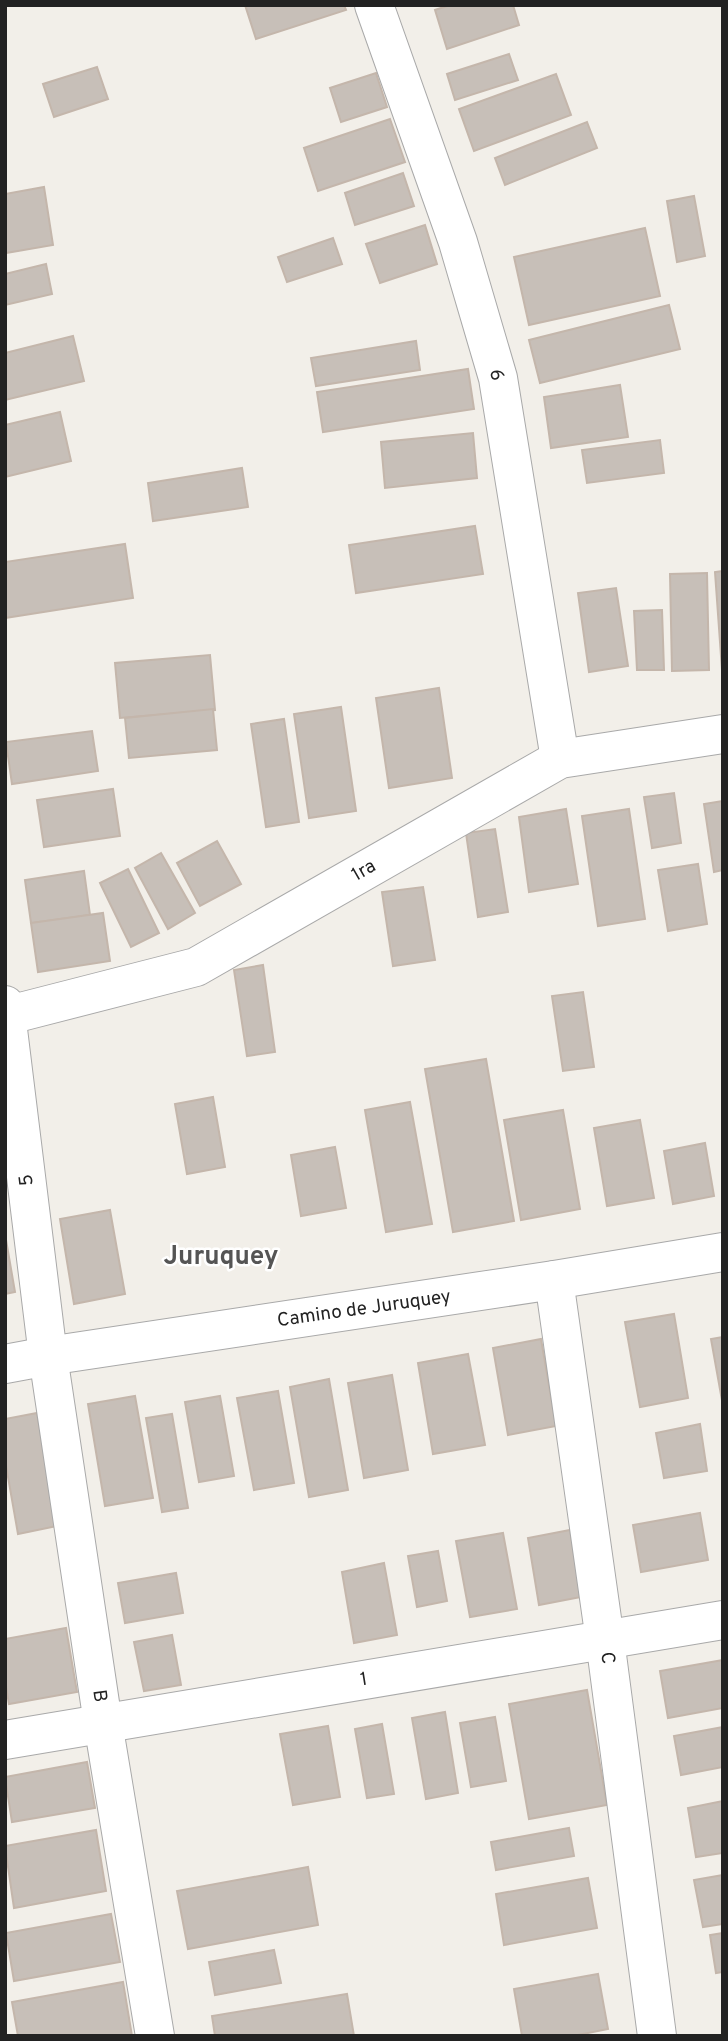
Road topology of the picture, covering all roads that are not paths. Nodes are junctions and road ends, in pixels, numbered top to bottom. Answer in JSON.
{"nodes":[{"id":1,"x":374,"y":5,"type":"edge"},
{"id":2,"x":723,"y":734,"type":"edge"},
{"id":3,"x":560,"y":759,"type":"junction"},
{"id":4,"x":6,"y":1012,"type":"edge"},
{"id":5,"x":723,"y":1251,"type":"edge"},
{"id":6,"x":554,"y":1280,"type":"junction"},
{"id":7,"x":48,"y":1356,"type":"junction"},
{"id":8,"x":5,"y":1364,"type":"edge"},
{"id":9,"x":723,"y":1620,"type":"edge"},
{"id":10,"x":605,"y":1640,"type":"junction"},
{"id":11,"x":103,"y":1723,"type":"junction"},
{"id":12,"x":5,"y":1740,"type":"edge"},
{"id":13,"x":155,"y":2036,"type":"edge"},
{"id":14,"x":657,"y":2036,"type":"edge"}],
"edges":[{"from":1,"to":3,"type":"street","name":"6"},
{"from":2,"to":3,"type":"street","name":"1ra"},
{"from":3,"to":4,"type":"street","name":"1ra"},
{"from":4,"to":7,"type":"street","name":"5"},
{"from":5,"to":6,"type":"street","name":"Camino de Juruquey"},
{"from":6,"to":7,"type":"street","name":"Camino de Juruquey"},
{"from":6,"to":10,"type":"street","name":"C"},
{"from":7,"to":8,"type":"street","name":"Camino de Juruquey"},
{"from":7,"to":11,"type":"street","name":"B"},
{"from":9,"to":10,"type":"street","name":"1"},
{"from":10,"to":11,"type":"street","name":"1"},
{"from":10,"to":14,"type":"street","name":"C"},
{"from":11,"to":12,"type":"street","name":"1"},
{"from":11,"to":13,"type":"street","name":"B"}]}
